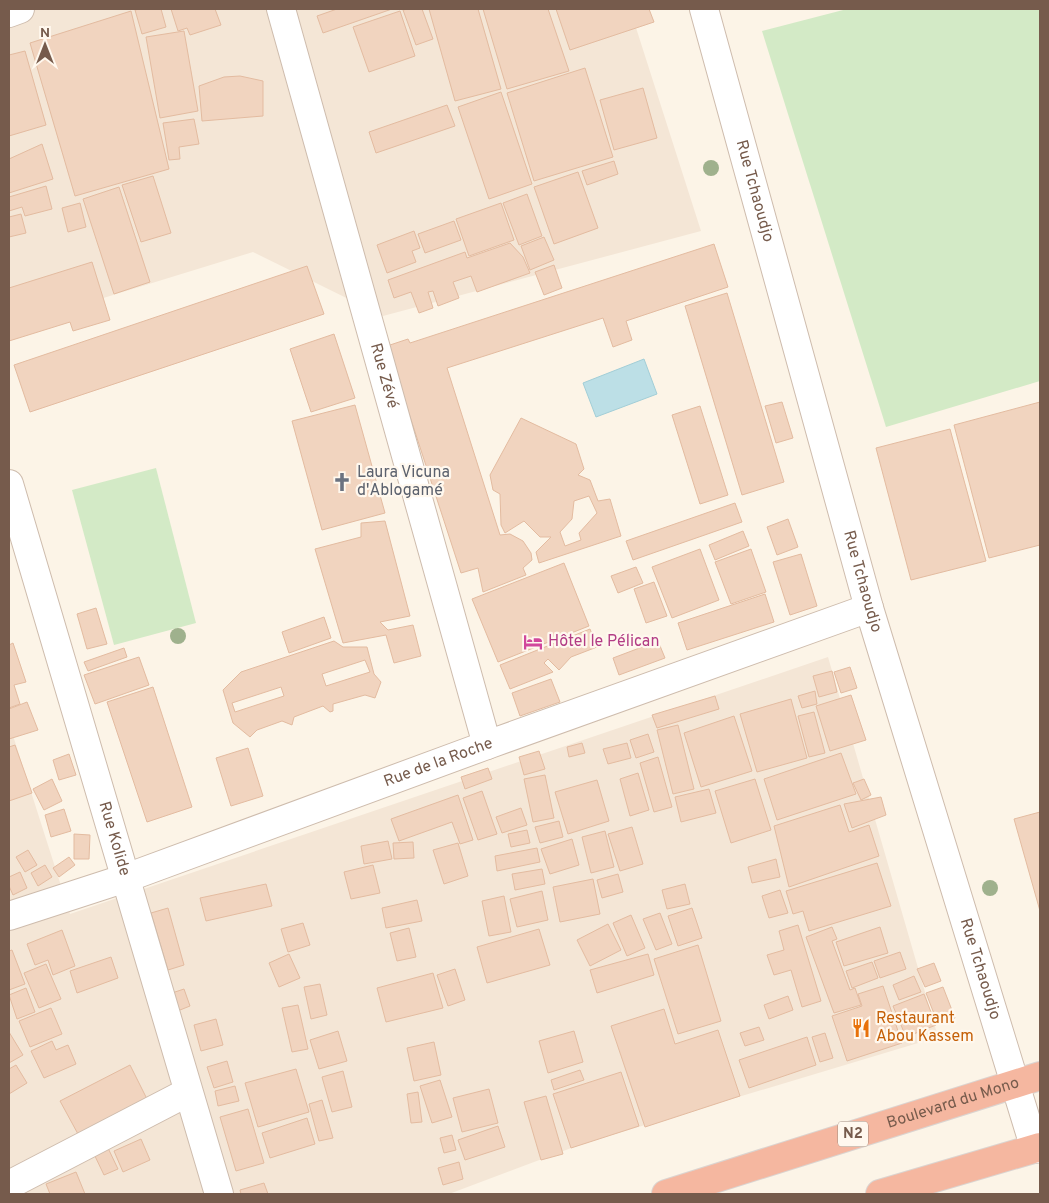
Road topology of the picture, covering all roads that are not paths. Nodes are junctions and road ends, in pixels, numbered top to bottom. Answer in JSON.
{"nodes":[{"id":1,"x":20,"y":9,"type":"edge"},
{"id":2,"x":281,"y":9,"type":"edge"},
{"id":3,"x":704,"y":9,"type":"edge"},
{"id":4,"x":9,"y":13,"type":"edge"},
{"id":5,"x":9,"y":484,"type":"edge"},
{"id":6,"x":869,"y":608,"type":"junction"},
{"id":7,"x":487,"y":745,"type":"junction"},
{"id":8,"x":126,"y":878,"type":"junction"},
{"id":9,"x":9,"y":916,"type":"edge"},
{"id":10,"x":1028,"y":1080,"type":"edge"},
{"id":11,"x":188,"y":1092,"type":"junction"},
{"id":12,"x":1037,"y":1148,"type":"edge"},
{"id":13,"x":9,"y":1185,"type":"edge"},
{"id":14,"x":218,"y":1194,"type":"edge"},
{"id":15,"x":666,"y":1194,"type":"edge"},
{"id":16,"x":880,"y":1194,"type":"edge"}],
"edges":[{"from":1,"to":4,"type":"street"},
{"from":2,"to":7,"type":"street","name":"Rue Zévé"},
{"from":3,"to":6,"type":"street","name":"Rue Tchaoudjo"},
{"from":5,"to":8,"type":"street","name":"Rue Kolide"},
{"from":6,"to":7,"type":"street","name":"Rue de la Roche"},
{"from":6,"to":10,"type":"street","name":"Rue Tchaoudjo"},
{"from":7,"to":8,"type":"street","name":"Rue de la Roche"},
{"from":8,"to":9,"type":"street","name":"Rue de la Roche"},
{"from":8,"to":11,"type":"street","name":"Rue Kolide"},
{"from":10,"to":12,"type":"street","name":"Rue Tchaoudjo"},
{"from":10,"to":15,"type":"highway","name":"Boulevard du Mono","number":"N2"},
{"from":11,"to":13,"type":"street"},
{"from":11,"to":14,"type":"street","name":"Rue Kolide"},
{"from":12,"to":16,"type":"highway"}]}
